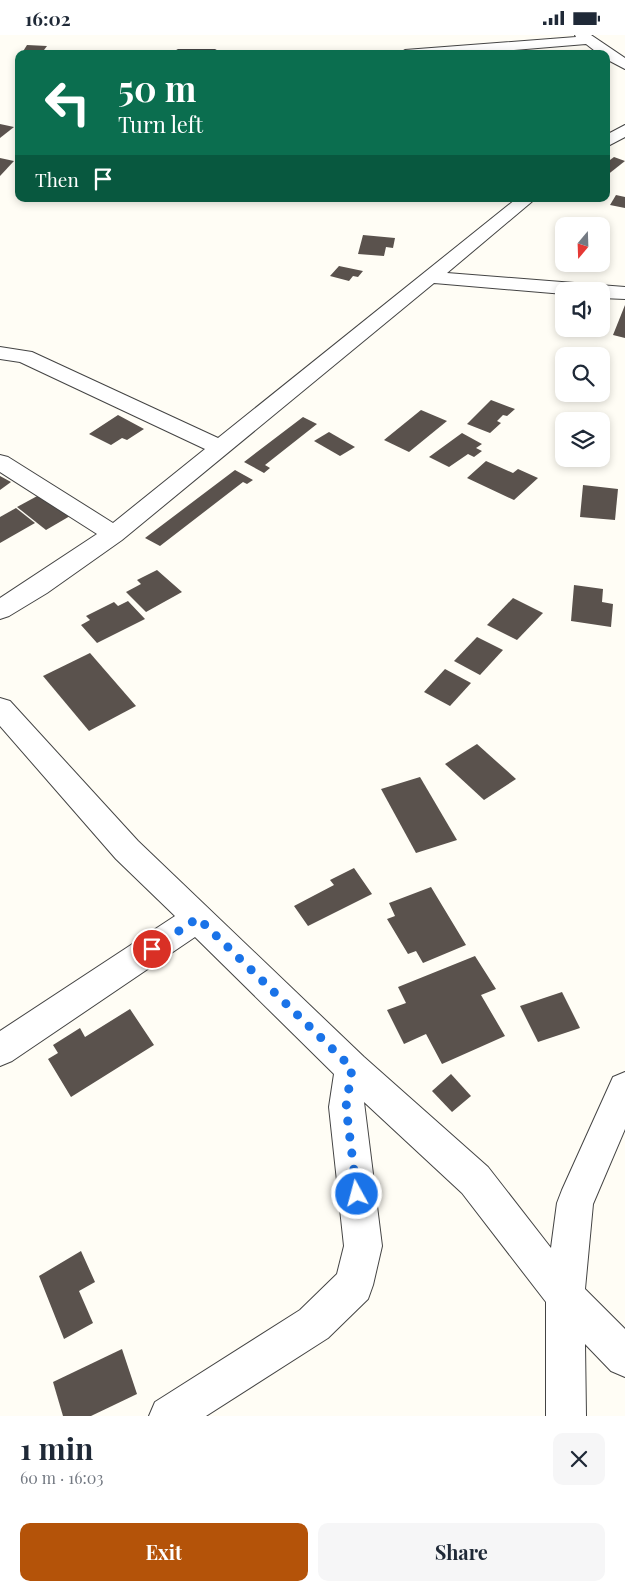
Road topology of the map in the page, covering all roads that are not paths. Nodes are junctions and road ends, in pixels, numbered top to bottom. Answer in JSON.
{"nodes":[{"id":1,"x":585,"y":37,"type":"edge"},
{"id":2,"x":447,"y":50,"type":"edge"},
{"id":3,"x":604,"y":50,"type":"edge"},
{"id":4,"x":610,"y":54,"type":"edge"},
{"id":5,"x":625,"y":65,"type":"edge"},
{"id":6,"x":625,"y":130,"type":"edge"},
{"id":7,"x":610,"y":139,"type":"edge"},
{"id":8,"x":522,"y":202,"type":"edge"},
{"id":9,"x":429,"y":277,"type":"junction"},
{"id":10,"x":555,"y":288,"type":"edge"},
{"id":11,"x":610,"y":292,"type":"edge"},
{"id":12,"x":625,"y":293,"type":"edge"},
{"id":13,"x":0,"y":353,"type":"edge"},
{"id":14,"x":221,"y":448,"type":"junction"},
{"id":15,"x":0,"y":462,"type":"edge"},
{"id":16,"x":114,"y":534,"type":"junction"},
{"id":17,"x":0,"y":610,"type":"edge"},
{"id":18,"x":0,"y":708,"type":"edge"},
{"id":19,"x":198,"y":918,"type":"junction"},
{"id":20,"x":0,"y":1050,"type":"edge"},
{"id":21,"x":352,"y":1068,"type":"junction"},
{"id":22,"x":625,"y":1089,"type":"edge"},
{"id":23,"x":565,"y":1296,"type":"junction"},
{"id":24,"x":625,"y":1357,"type":"edge"},
{"id":25,"x":169,"y":1416,"type":"edge"},
{"id":26,"x":566,"y":1416,"type":"edge"}],
"edges":[{"from":1,"to":2,"type":"street"},
{"from":1,"to":3,"type":"street"},
{"from":4,"to":5,"type":"street"},
{"from":6,"to":7,"type":"street"},
{"from":8,"to":9,"type":"street"},
{"from":9,"to":10,"type":"street"},
{"from":9,"to":14,"type":"street"},
{"from":11,"to":12,"type":"street"},
{"from":13,"to":14,"type":"street"},
{"from":14,"to":16,"type":"street"},
{"from":15,"to":16,"type":"street"},
{"from":16,"to":17,"type":"street"},
{"from":18,"to":19,"type":"street"},
{"from":19,"to":20,"type":"street"},
{"from":19,"to":21,"type":"street"},
{"from":21,"to":23,"type":"street"},
{"from":21,"to":25,"type":"street"},
{"from":22,"to":23,"type":"street"},
{"from":23,"to":24,"type":"street"},
{"from":23,"to":26,"type":"street"}]}
